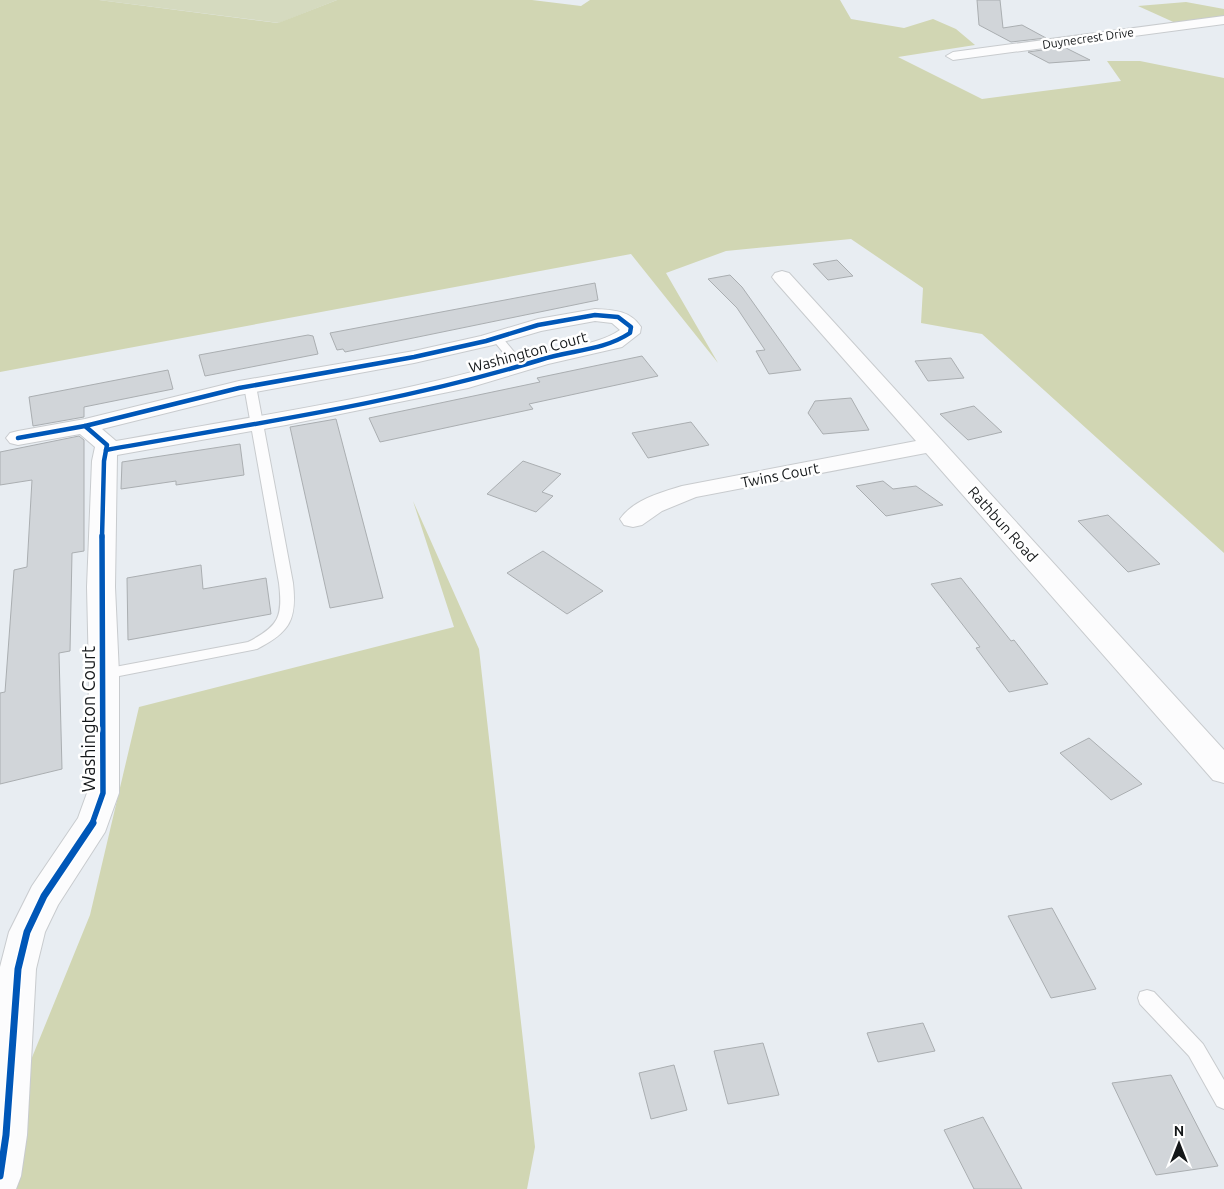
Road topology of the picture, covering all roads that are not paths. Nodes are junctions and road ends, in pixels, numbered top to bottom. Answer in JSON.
{"nodes":[{"id":1,"x":1224,"y":20,"type":"edge"},
{"id":2,"x":953,"y":56,"type":"dead end"},
{"id":3,"x":782,"y":277,"type":"dead end"},
{"id":4,"x":497,"y":338,"type":"junction"},
{"id":5,"x":520,"y":366,"type":"junction"},
{"id":6,"x":250,"y":386,"type":"junction"},
{"id":7,"x":258,"y":423,"type":"junction"},
{"id":8,"x":85,"y":426,"type":"junction"},
{"id":9,"x":18,"y":438,"type":"dead end"},
{"id":10,"x":933,"y":446,"type":"junction"},
{"id":11,"x":106,"y":450,"type":"junction"},
{"id":12,"x":633,"y":519,"type":"dead end"},
{"id":13,"x":104,"y":674,"type":"junction"},
{"id":14,"x":1224,"y":771,"type":"edge"},
{"id":15,"x":1147,"y":998,"type":"dead end"},
{"id":16,"x":1224,"y":1099,"type":"edge"},
{"id":17,"x":0,"y":1176,"type":"edge"}],
"edges":[{"from":1,"to":2,"type":"street","name":"Duynecrest Drive"},
{"from":3,"to":10,"type":"street","name":"Rathbun Road"},
{"from":4,"to":5,"type":"lane","name":"Washington Court"},
{"from":4,"to":5,"type":"street","name":"Washington Court"},
{"from":4,"to":6,"type":"street","name":"Washington Court"},
{"from":5,"to":7,"type":"street","name":"Washington Court"},
{"from":6,"to":7,"type":"lane","name":"Washington Court"},
{"from":6,"to":8,"type":"street","name":"Washington Court"},
{"from":7,"to":11,"type":"street","name":"Washington Court"},
{"from":7,"to":13,"type":"lane","name":"Washington Court"},
{"from":8,"to":9,"type":"street","name":"Washington Court"},
{"from":8,"to":11,"type":"street"},
{"from":10,"to":12,"type":"street","name":"Twins Court"},
{"from":10,"to":14,"type":"street","name":"Rathbun Road"},
{"from":11,"to":13,"type":"street","name":"Washington Court"},
{"from":13,"to":17,"type":"street","name":"Washington Court"},
{"from":15,"to":16,"type":"lane"}]}
